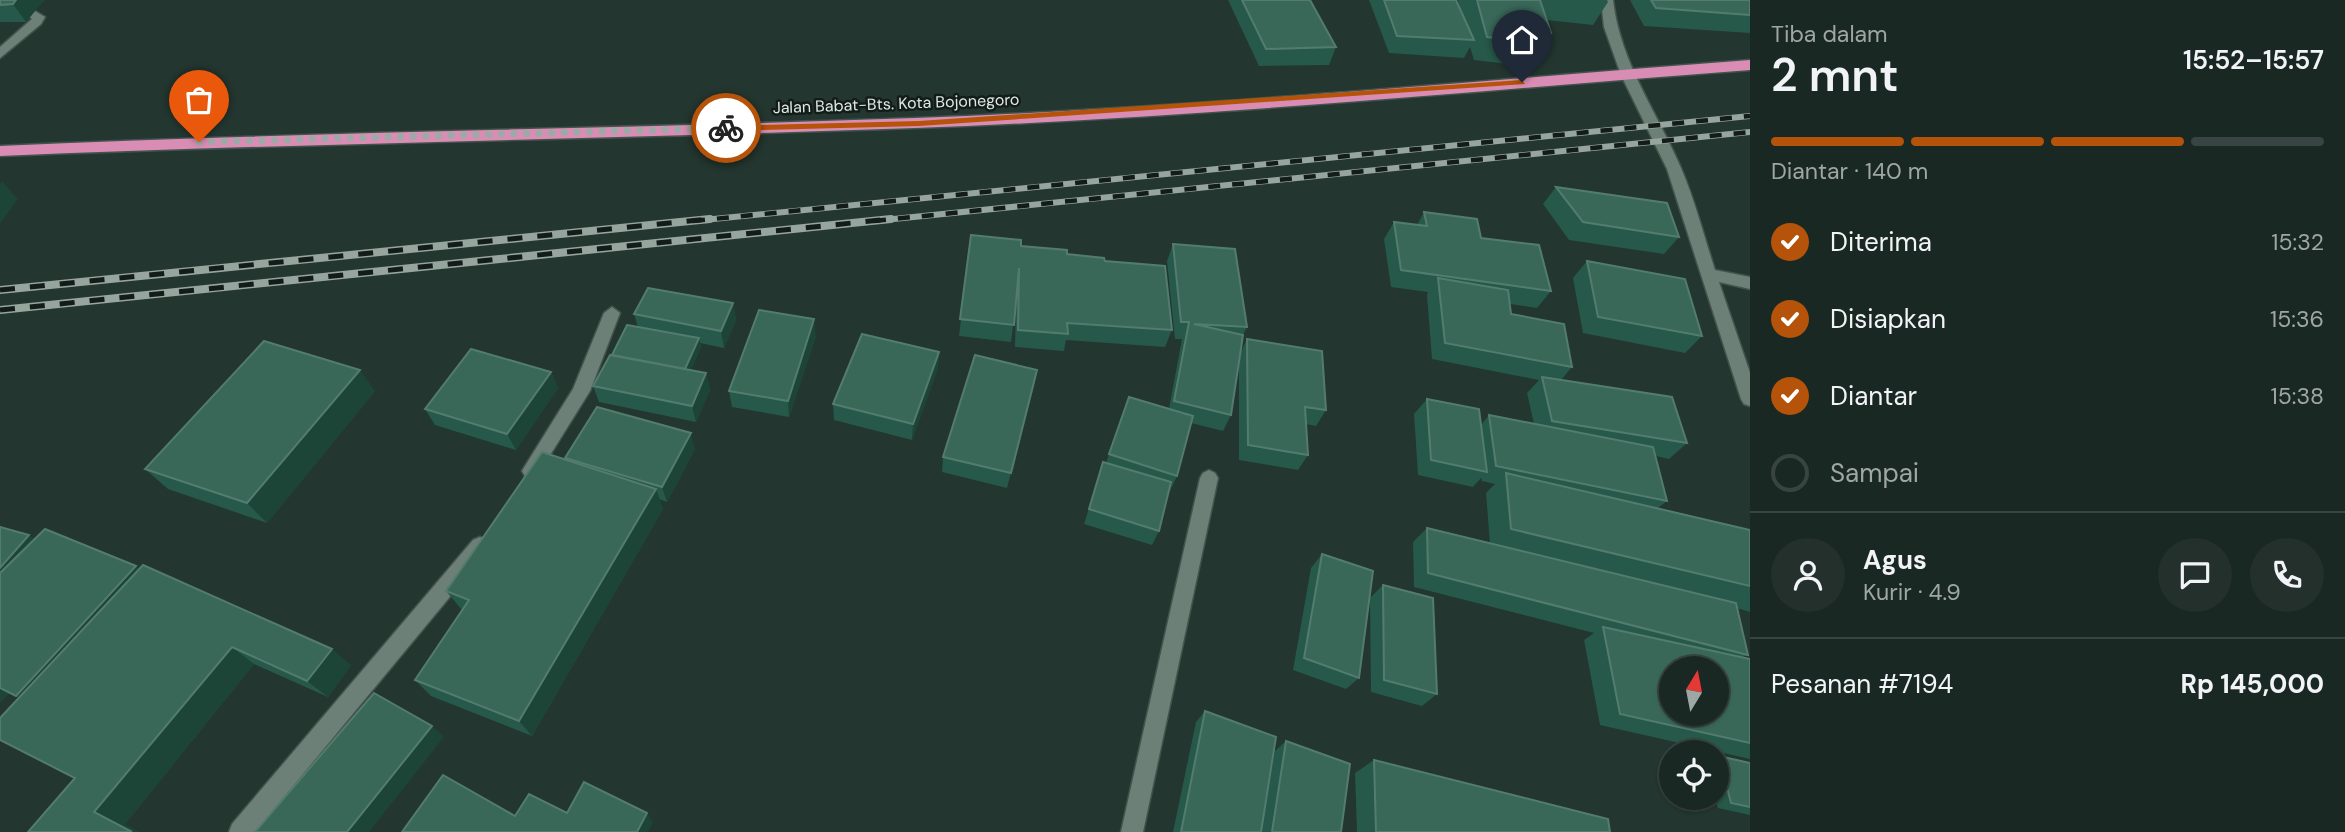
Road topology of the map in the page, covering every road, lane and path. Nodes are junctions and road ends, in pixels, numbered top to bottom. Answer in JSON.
{"nodes":[{"id":1,"x":1607,"y":0,"type":"edge"},
{"id":2,"x":33,"y":14,"type":"dead end"},
{"id":3,"x":0,"y":54,"type":"edge"},
{"id":4,"x":1750,"y":65,"type":"edge"},
{"id":5,"x":1628,"y":75,"type":"junction"},
{"id":6,"x":0,"y":151,"type":"edge"},
{"id":7,"x":1709,"y":274,"type":"junction"},
{"id":8,"x":1750,"y":283,"type":"edge"},
{"id":9,"x":612,"y":313,"type":"dead end"},
{"id":10,"x":1750,"y":399,"type":"edge"},
{"id":11,"x":1209,"y":478,"type":"dead end"},
{"id":12,"x":524,"y":482,"type":"edge"},
{"id":13,"x":495,"y":527,"type":"edge"},
{"id":14,"x":240,"y":832,"type":"edge"},
{"id":15,"x":1132,"y":832,"type":"edge"}],
"edges":[{"from":1,"to":5,"type":"street"},
{"from":2,"to":3,"type":"street"},
{"from":4,"to":5,"type":"highway","name":"Jalan Babat-Bts. Kota Bojonegoro"},
{"from":5,"to":6,"type":"highway","name":"Jalan Babat-Bts. Kota Bojonegoro"},
{"from":5,"to":7,"type":"street"},
{"from":7,"to":8,"type":"street"},
{"from":7,"to":10,"type":"street"},
{"from":9,"to":12,"type":"street"},
{"from":11,"to":15,"type":"street"},
{"from":13,"to":14,"type":"street"}]}
